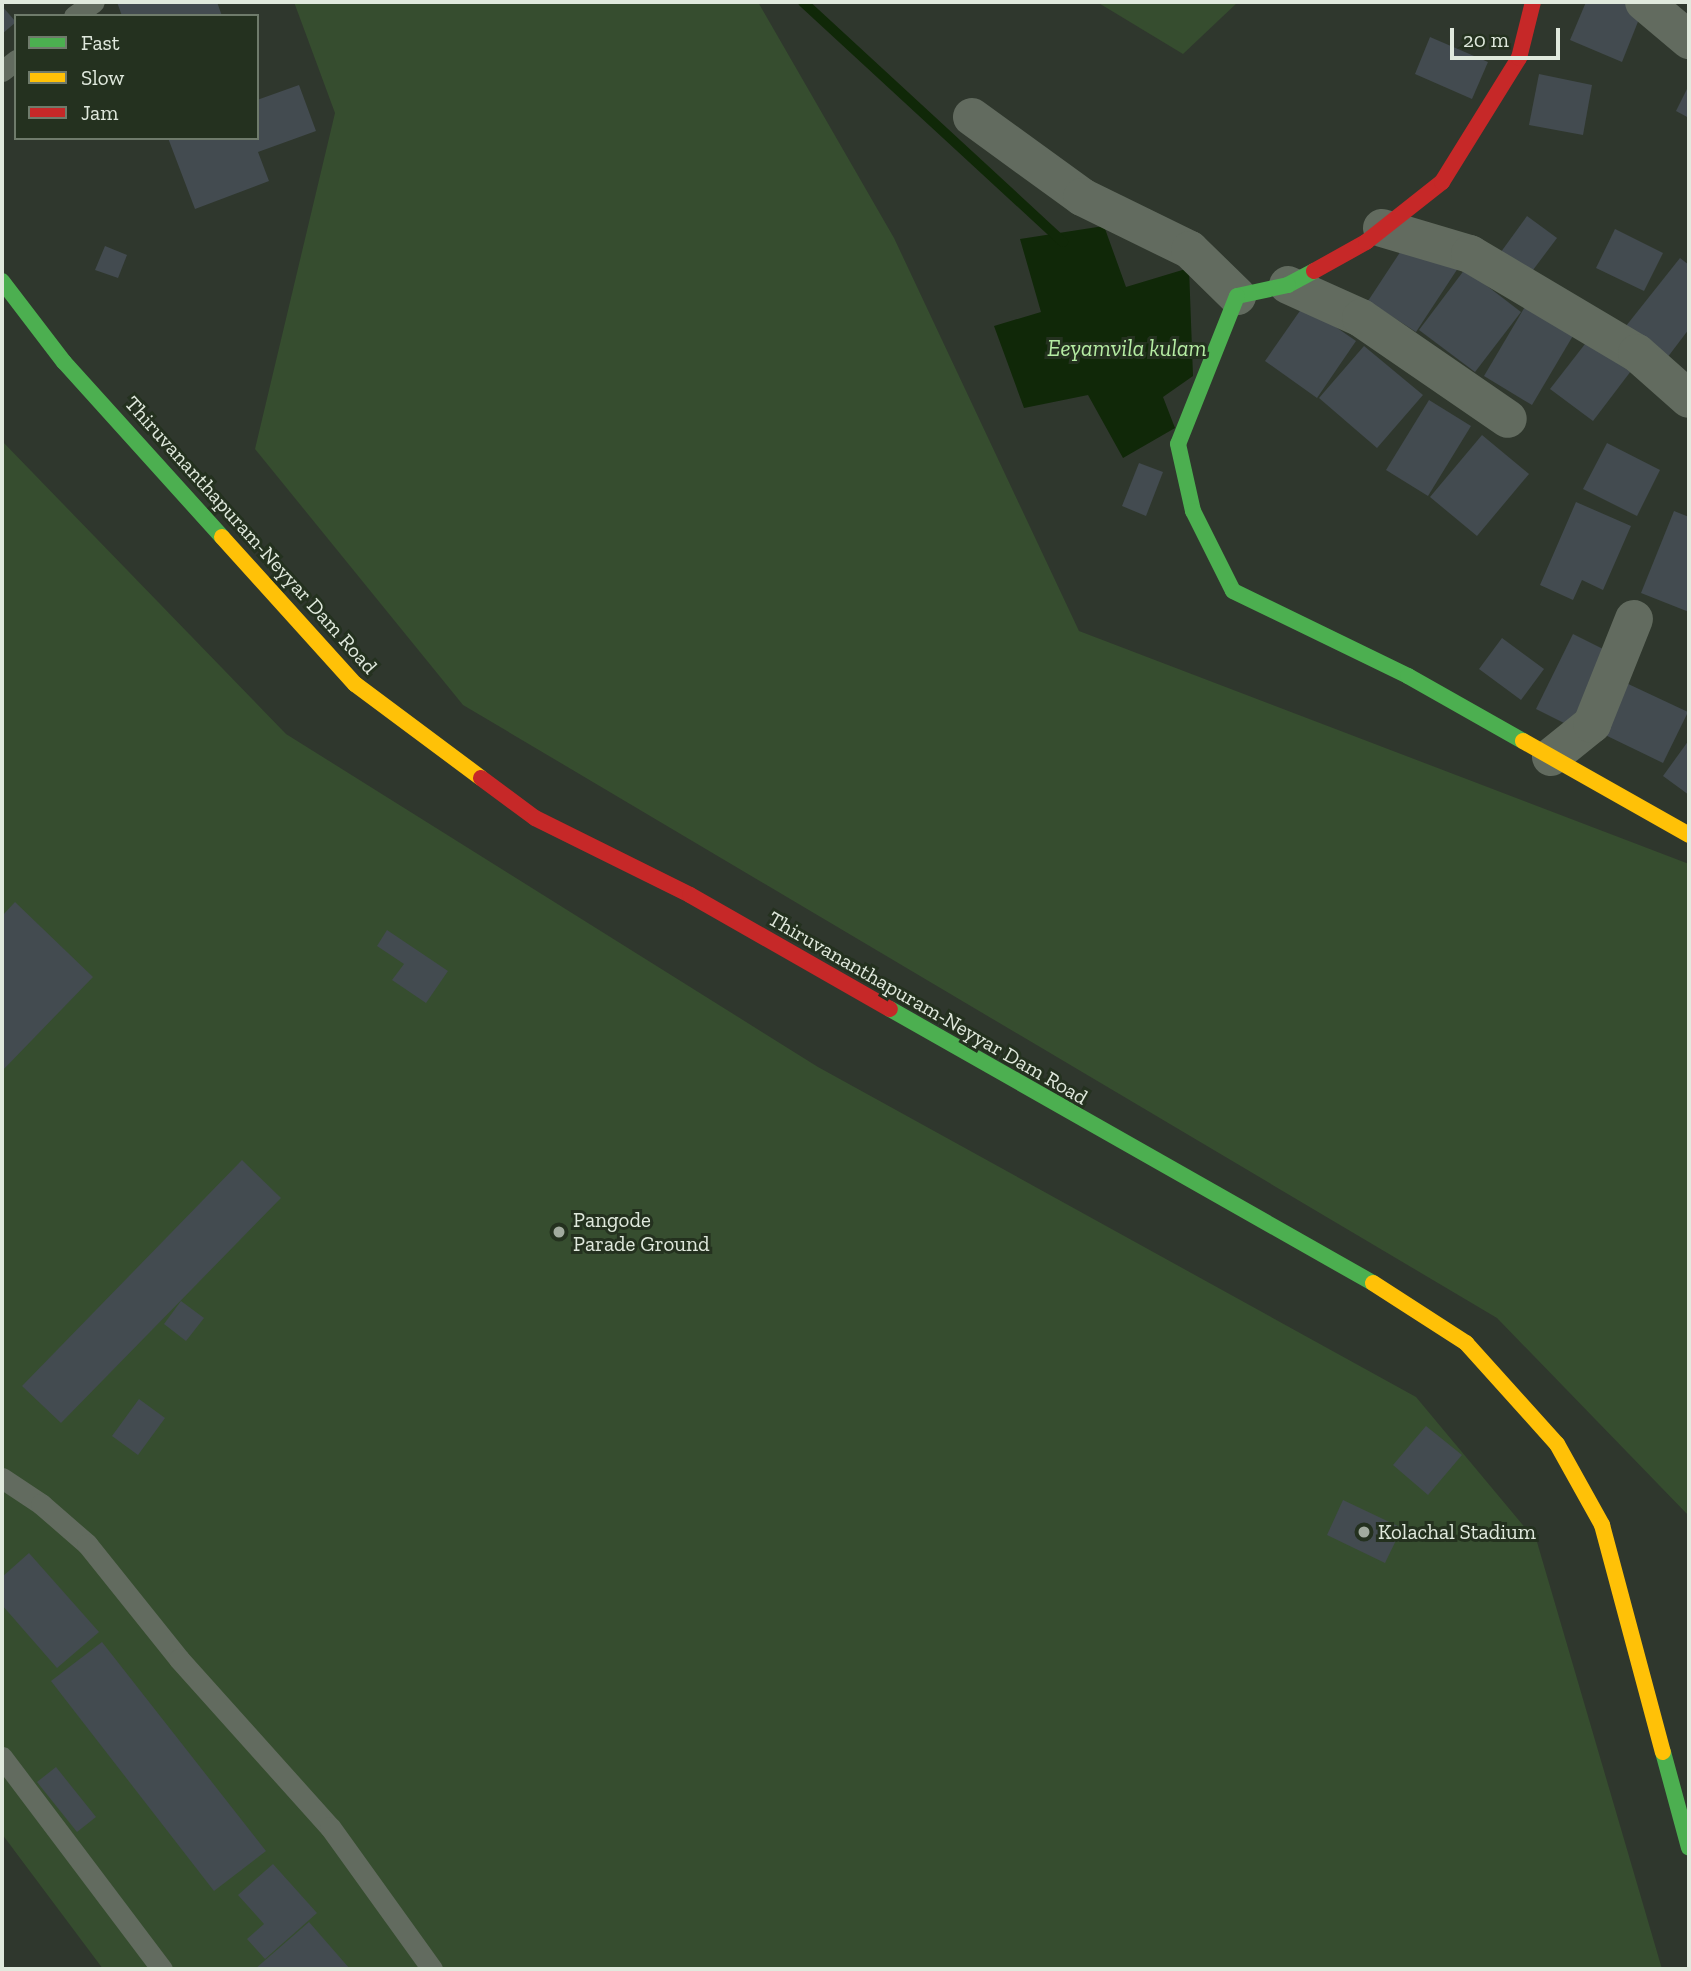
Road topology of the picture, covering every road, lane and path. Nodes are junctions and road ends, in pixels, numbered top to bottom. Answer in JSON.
{"nodes":[{"id":1,"x":94,"y":2,"type":"edge"},
{"id":2,"x":1533,"y":2,"type":"edge"},
{"id":3,"x":1644,"y":2,"type":"edge"},
{"id":4,"x":77,"y":14,"type":"edge"},
{"id":5,"x":1689,"y":40,"type":"edge"},
{"id":6,"x":972,"y":117,"type":"dead end"},
{"id":7,"x":1382,"y":228,"type":"junction"},
{"id":8,"x":2,"y":281,"type":"edge"},
{"id":9,"x":1289,"y":285,"type":"junction"},
{"id":10,"x":1237,"y":296,"type":"junction"},
{"id":11,"x":1689,"y":399,"type":"edge"},
{"id":12,"x":1508,"y":419,"type":"dead end"},
{"id":13,"x":1634,"y":619,"type":"dead end"},
{"id":14,"x":1551,"y":757,"type":"junction"},
{"id":15,"x":1689,"y":835,"type":"edge"},
{"id":16,"x":2,"y":1478,"type":"edge"},
{"id":17,"x":2,"y":1758,"type":"edge"},
{"id":18,"x":1689,"y":1848,"type":"edge"},
{"id":19,"x":162,"y":1969,"type":"edge"},
{"id":20,"x":432,"y":1969,"type":"edge"}],
"edges":[{"from":1,"to":4,"type":"lane"},
{"from":2,"to":7,"type":"main road"},
{"from":3,"to":5,"type":"street"},
{"from":6,"to":10,"type":"street"},
{"from":7,"to":9,"type":"main road"},
{"from":7,"to":11,"type":"street"},
{"from":8,"to":18,"type":"main road","name":"Thiruvananthapuram-Neyyar Dam Road"},
{"from":9,"to":10,"type":"main road"},
{"from":9,"to":12,"type":"street"},
{"from":10,"to":14,"type":"main road"},
{"from":13,"to":14,"type":"street"},
{"from":14,"to":15,"type":"main road"},
{"from":16,"to":20,"type":"lane"},
{"from":17,"to":19,"type":"lane"}]}
